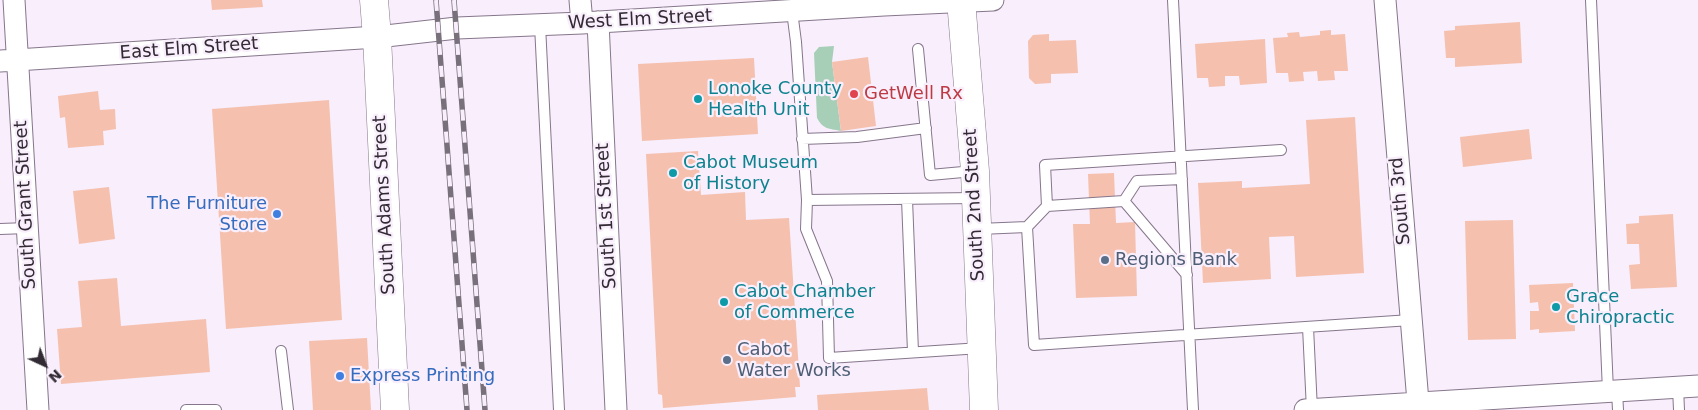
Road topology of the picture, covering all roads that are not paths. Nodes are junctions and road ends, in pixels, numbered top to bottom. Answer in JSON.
{"nodes":[{"id":1,"x":14,"y":0,"type":"edge"},
{"id":2,"x":374,"y":0,"type":"edge"},
{"id":3,"x":580,"y":0,"type":"edge"},
{"id":4,"x":993,"y":0,"type":"edge"},
{"id":5,"x":1173,"y":0,"type":"edge"},
{"id":6,"x":1385,"y":0,"type":"edge"},
{"id":7,"x":1591,"y":0,"type":"edge"},
{"id":8,"x":961,"y":1,"type":"edge"},
{"id":9,"x":814,"y":4,"type":"edge"},
{"id":10,"x":792,"y":11,"type":"junction"},
{"id":11,"x":590,"y":23,"type":"junction"},
{"id":12,"x":540,"y":25,"type":"junction"},
{"id":13,"x":377,"y":37,"type":"junction"},
{"id":14,"x":918,"y":49,"type":"dead end"},
{"id":15,"x":9,"y":60,"type":"edge"},
{"id":16,"x":926,"y":128,"type":"junction"},
{"id":17,"x":802,"y":139,"type":"junction"},
{"id":18,"x":1281,"y":150,"type":"dead end"},
{"id":19,"x":1181,"y":156,"type":"junction"},
{"id":20,"x":975,"y":170,"type":"junction"},
{"id":21,"x":1182,"y":179,"type":"junction"},
{"id":22,"x":976,"y":198,"type":"junction"},
{"id":23,"x":907,"y":199,"type":"junction"},
{"id":24,"x":807,"y":200,"type":"junction"},
{"id":25,"x":1124,"y":201,"type":"junction"},
{"id":26,"x":1048,"y":206,"type":"junction"},
{"id":27,"x":1027,"y":226,"type":"junction"},
{"id":28,"x":27,"y":228,"type":"junction"},
{"id":29,"x":0,"y":229,"type":"edge"},
{"id":30,"x":978,"y":230,"type":"junction"},
{"id":31,"x":1187,"y":275,"type":"junction"},
{"id":32,"x":1411,"y":320,"type":"junction"},
{"id":33,"x":1308,"y":327,"type":"junction"},
{"id":34,"x":1190,"y":335,"type":"junction"},
{"id":35,"x":982,"y":348,"type":"junction"},
{"id":36,"x":281,"y":351,"type":"dead end"},
{"id":37,"x":913,"y":352,"type":"junction"},
{"id":38,"x":1688,"y":387,"type":"edge"},
{"id":39,"x":1614,"y":397,"type":"edge"},
{"id":40,"x":1411,"y":405,"type":"edge"},
{"id":41,"x":38,"y":410,"type":"edge"},
{"id":42,"x":186,"y":410,"type":"edge"},
{"id":43,"x":216,"y":410,"type":"edge"},
{"id":44,"x":288,"y":410,"type":"edge"},
{"id":45,"x":395,"y":410,"type":"edge"},
{"id":46,"x":559,"y":410,"type":"edge"},
{"id":47,"x":616,"y":410,"type":"edge"},
{"id":48,"x":984,"y":410,"type":"edge"},
{"id":49,"x":1193,"y":410,"type":"edge"},
{"id":50,"x":1306,"y":410,"type":"edge"},
{"id":51,"x":1312,"y":410,"type":"edge"},
{"id":52,"x":1679,"y":410,"type":"edge"}],
"edges":[{"from":1,"to":15,"type":"street","name":"South Grant Street"},
{"from":2,"to":13,"type":"main road","name":"South Adams Street"},
{"from":3,"to":11,"type":"street","name":"South 1st Street"},
{"from":4,"to":8,"type":"street","name":"West Elm Street"},
{"from":5,"to":19,"type":"lane"},
{"from":6,"to":32,"type":"street","name":"South 3rd"},
{"from":7,"to":39,"type":"lane"},
{"from":8,"to":9,"type":"street","name":"West Elm Street"},
{"from":8,"to":20,"type":"main road","name":"South 2nd Street"},
{"from":9,"to":10,"type":"street","name":"West Elm Street"},
{"from":10,"to":11,"type":"street","name":"West Elm Street"},
{"from":10,"to":17,"type":"lane"},
{"from":11,"to":12,"type":"street","name":"West Elm Street"},
{"from":11,"to":47,"type":"street","name":"South 1st Street"},
{"from":12,"to":13,"type":"street","name":"West Elm Street"},
{"from":12,"to":46,"type":"lane"},
{"from":13,"to":15,"type":"street","name":"East Elm Street"},
{"from":13,"to":45,"type":"main road","name":"South Adams Street"},
{"from":14,"to":16,"type":"lane"},
{"from":15,"to":28,"type":"street","name":"South Grant Street"},
{"from":16,"to":17,"type":"lane"},
{"from":16,"to":20,"type":"lane"},
{"from":17,"to":24,"type":"lane"},
{"from":18,"to":19,"type":"lane"},
{"from":19,"to":21,"type":"lane"},
{"from":19,"to":26,"type":"lane"},
{"from":20,"to":22,"type":"main road","name":"South 2nd Street"},
{"from":21,"to":25,"type":"lane"},
{"from":21,"to":31,"type":"lane"},
{"from":22,"to":23,"type":"lane"},
{"from":22,"to":30,"type":"main road","name":"South 2nd Street"},
{"from":23,"to":24,"type":"lane"},
{"from":23,"to":37,"type":"lane"},
{"from":24,"to":37,"type":"lane"},
{"from":25,"to":26,"type":"lane"},
{"from":25,"to":31,"type":"lane"},
{"from":26,"to":27,"type":"lane"},
{"from":27,"to":30,"type":"lane"},
{"from":27,"to":34,"type":"lane"},
{"from":28,"to":29,"type":"lane"},
{"from":28,"to":41,"type":"street","name":"South Grant Street"},
{"from":30,"to":35,"type":"main road","name":"South 2nd Street"},
{"from":31,"to":34,"type":"lane"},
{"from":32,"to":33,"type":"lane"},
{"from":32,"to":40,"type":"street","name":"South 3rd"},
{"from":33,"to":34,"type":"lane"},
{"from":33,"to":51,"type":"lane"},
{"from":34,"to":49,"type":"lane"},
{"from":35,"to":37,"type":"lane"},
{"from":35,"to":48,"type":"main road","name":"South 2nd Street"},
{"from":36,"to":44,"type":"lane"},
{"from":38,"to":39,"type":"street"},
{"from":38,"to":52,"type":"lane"},
{"from":39,"to":40,"type":"street"},
{"from":40,"to":51,"type":"street"},
{"from":42,"to":43,"type":"lane"},
{"from":50,"to":51,"type":"street"}]}
